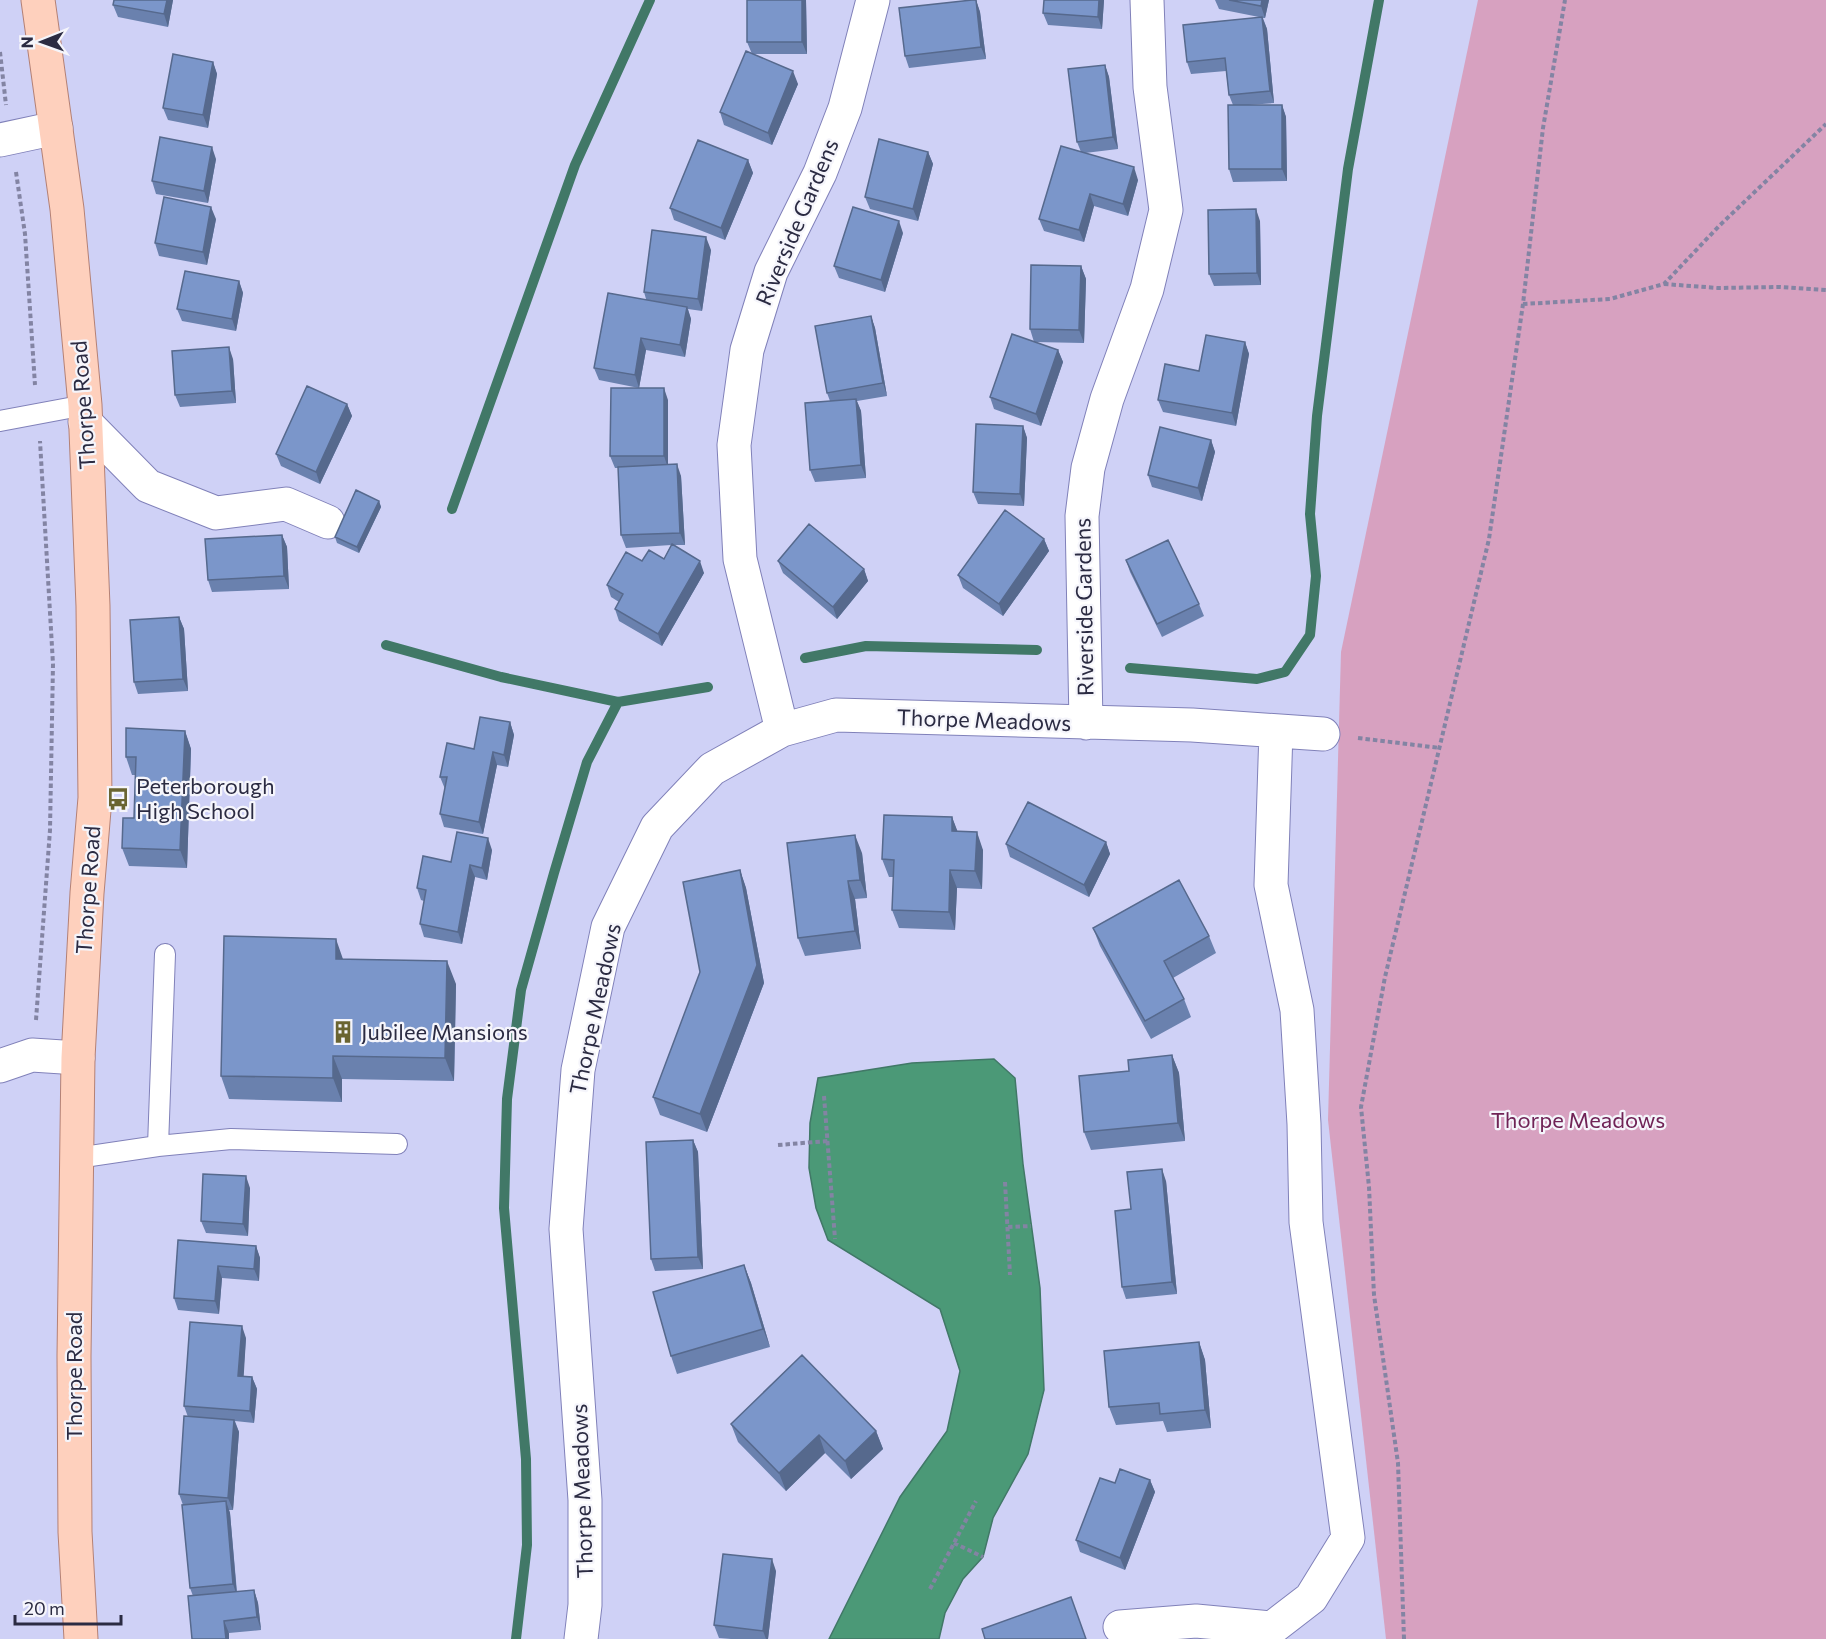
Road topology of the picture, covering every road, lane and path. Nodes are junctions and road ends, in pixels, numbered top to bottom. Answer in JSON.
{"nodes":[{"id":1,"x":38,"y":0,"type":"edge"},
{"id":2,"x":873,"y":0,"type":"edge"},
{"id":3,"x":1147,"y":0,"type":"edge"},
{"id":4,"x":1565,"y":0,"type":"edge"},
{"id":5,"x":0,"y":52,"type":"edge"},
{"id":6,"x":1826,"y":124,"type":"edge"},
{"id":7,"x":56,"y":128,"type":"junction"},
{"id":8,"x":5,"y":139,"type":"edge"},
{"id":9,"x":1664,"y":284,"type":"junction"},
{"id":10,"x":1826,"y":290,"type":"edge"},
{"id":11,"x":1523,"y":304,"type":"junction"},
{"id":12,"x":85,"y":413,"type":"junction"},
{"id":13,"x":39,"y":414,"type":"junction"},
{"id":14,"x":0,"y":421,"type":"edge"},
{"id":15,"x":328,"y":522,"type":"dead end"},
{"id":16,"x":1086,"y":723,"type":"junction"},
{"id":17,"x":782,"y":730,"type":"junction"},
{"id":18,"x":1276,"y":732,"type":"junction"},
{"id":19,"x":1323,"y":734,"type":"joint"},
{"id":20,"x":1440,"y":748,"type":"junction"},
{"id":21,"x":165,"y":954,"type":"dead end"},
{"id":22,"x":32,"y":1055,"type":"junction"},
{"id":23,"x":78,"y":1058,"type":"junction"},
{"id":24,"x":0,"y":1066,"type":"edge"},
{"id":25,"x":824,"y":1096,"type":"dead end"},
{"id":26,"x":828,"y":1141,"type":"junction"},
{"id":27,"x":397,"y":1144,"type":"dead end"},
{"id":28,"x":778,"y":1145,"type":"dead end"},
{"id":29,"x":158,"y":1146,"type":"junction"},
{"id":30,"x":77,"y":1158,"type":"junction"},
{"id":31,"x":1005,"y":1182,"type":"dead end"},
{"id":32,"x":1031,"y":1226,"type":"dead end"},
{"id":33,"x":1008,"y":1227,"type":"junction"},
{"id":34,"x":835,"y":1239,"type":"dead end"},
{"id":35,"x":1010,"y":1275,"type":"dead end"},
{"id":36,"x":976,"y":1501,"type":"dead end"},
{"id":37,"x":954,"y":1543,"type":"junction"},
{"id":38,"x":983,"y":1557,"type":"dead end"},
{"id":39,"x":930,"y":1589,"type":"dead end"},
{"id":40,"x":1120,"y":1627,"type":"dead end"},
{"id":41,"x":81,"y":1639,"type":"edge"},
{"id":42,"x":581,"y":1639,"type":"edge"},
{"id":43,"x":1404,"y":1639,"type":"edge"}],
"edges":[{"from":1,"to":7,"type":"main road","name":"Thorpe Road"},
{"from":2,"to":17,"type":"street","name":"Riverside Gardens"},
{"from":3,"to":16,"type":"street","name":"Riverside Gardens"},
{"from":4,"to":11,"type":"path"},
{"from":5,"to":8,"type":"path"},
{"from":6,"to":9,"type":"path"},
{"from":7,"to":8,"type":"street"},
{"from":7,"to":12,"type":"main road","name":"Thorpe Road"},
{"from":8,"to":13,"type":"path"},
{"from":9,"to":10,"type":"path"},
{"from":9,"to":11,"type":"path"},
{"from":11,"to":20,"type":"path"},
{"from":12,"to":13,"type":"lane"},
{"from":12,"to":15,"type":"street"},
{"from":12,"to":23,"type":"main road","name":"Thorpe Road"},
{"from":13,"to":14,"type":"lane"},
{"from":13,"to":22,"type":"path"},
{"from":16,"to":17,"type":"street","name":"Thorpe Meadows"},
{"from":16,"to":18,"type":"street","name":"Thorpe Meadows"},
{"from":17,"to":42,"type":"street","name":"Thorpe Meadows"},
{"from":18,"to":19,"type":"street","name":"Thorpe Meadows"},
{"from":18,"to":40,"type":"street"},
{"from":19,"to":20,"type":"path"},
{"from":20,"to":43,"type":"path"},
{"from":21,"to":29,"type":"lane"},
{"from":22,"to":23,"type":"street"},
{"from":22,"to":24,"type":"street"},
{"from":23,"to":30,"type":"main road","name":"Thorpe Road"},
{"from":25,"to":26,"type":"path"},
{"from":26,"to":28,"type":"path"},
{"from":26,"to":34,"type":"path"},
{"from":27,"to":29,"type":"lane"},
{"from":29,"to":30,"type":"lane"},
{"from":30,"to":41,"type":"main road","name":"Thorpe Road"},
{"from":31,"to":33,"type":"path"},
{"from":32,"to":33,"type":"path"},
{"from":33,"to":35,"type":"path"},
{"from":36,"to":37,"type":"path"},
{"from":37,"to":38,"type":"path"},
{"from":37,"to":39,"type":"path"}]}
